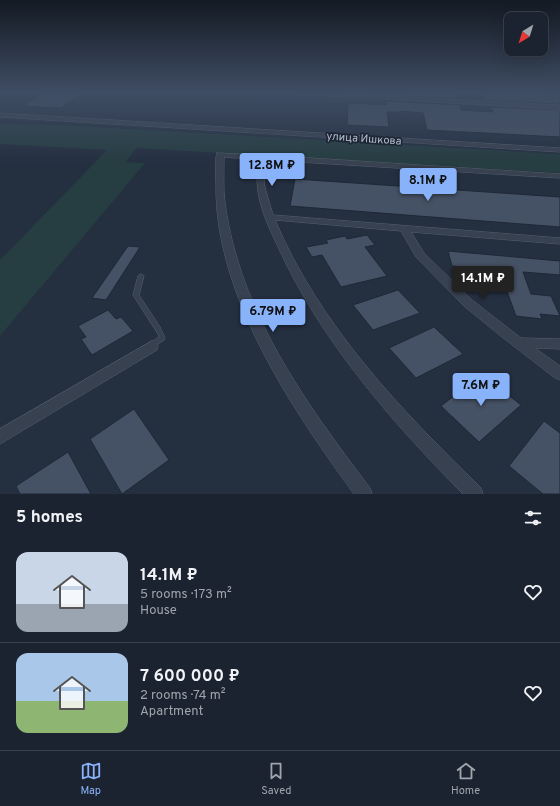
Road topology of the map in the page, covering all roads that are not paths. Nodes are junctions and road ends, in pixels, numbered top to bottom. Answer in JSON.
{"nodes":[{"id":1,"x":28,"y":116,"type":"edge"},
{"id":2,"x":560,"y":150,"type":"edge"},
{"id":3,"x":263,"y":157,"type":"junction"},
{"id":4,"x":560,"y":176,"type":"edge"},
{"id":5,"x":269,"y":217,"type":"junction"},
{"id":6,"x":404,"y":228,"type":"junction"},
{"id":7,"x":560,"y":241,"type":"edge"},
{"id":8,"x":141,"y":276,"type":"dead end"},
{"id":9,"x":518,"y":343,"type":"junction"},
{"id":10,"x":560,"y":344,"type":"edge"},
{"id":11,"x":152,"y":346,"type":"joint"},
{"id":12,"x":560,"y":374,"type":"edge"},
{"id":13,"x":0,"y":437,"type":"edge"},
{"id":14,"x":364,"y":494,"type":"edge"},
{"id":15,"x":475,"y":494,"type":"edge"}],
"edges":[{"from":1,"to":2,"type":"street","name":"улица Ишкова"},
{"from":3,"to":4,"type":"street","name":"улица Ишкова"},
{"from":3,"to":5,"type":"street"},
{"from":3,"to":14,"type":"street","name":"улица Ишкова"},
{"from":5,"to":6,"type":"street"},
{"from":5,"to":15,"type":"street"},
{"from":6,"to":7,"type":"street"},
{"from":6,"to":9,"type":"street"},
{"from":8,"to":11,"type":"lane"},
{"from":9,"to":10,"type":"street"},
{"from":9,"to":12,"type":"street"},
{"from":11,"to":13,"type":"street"}]}
